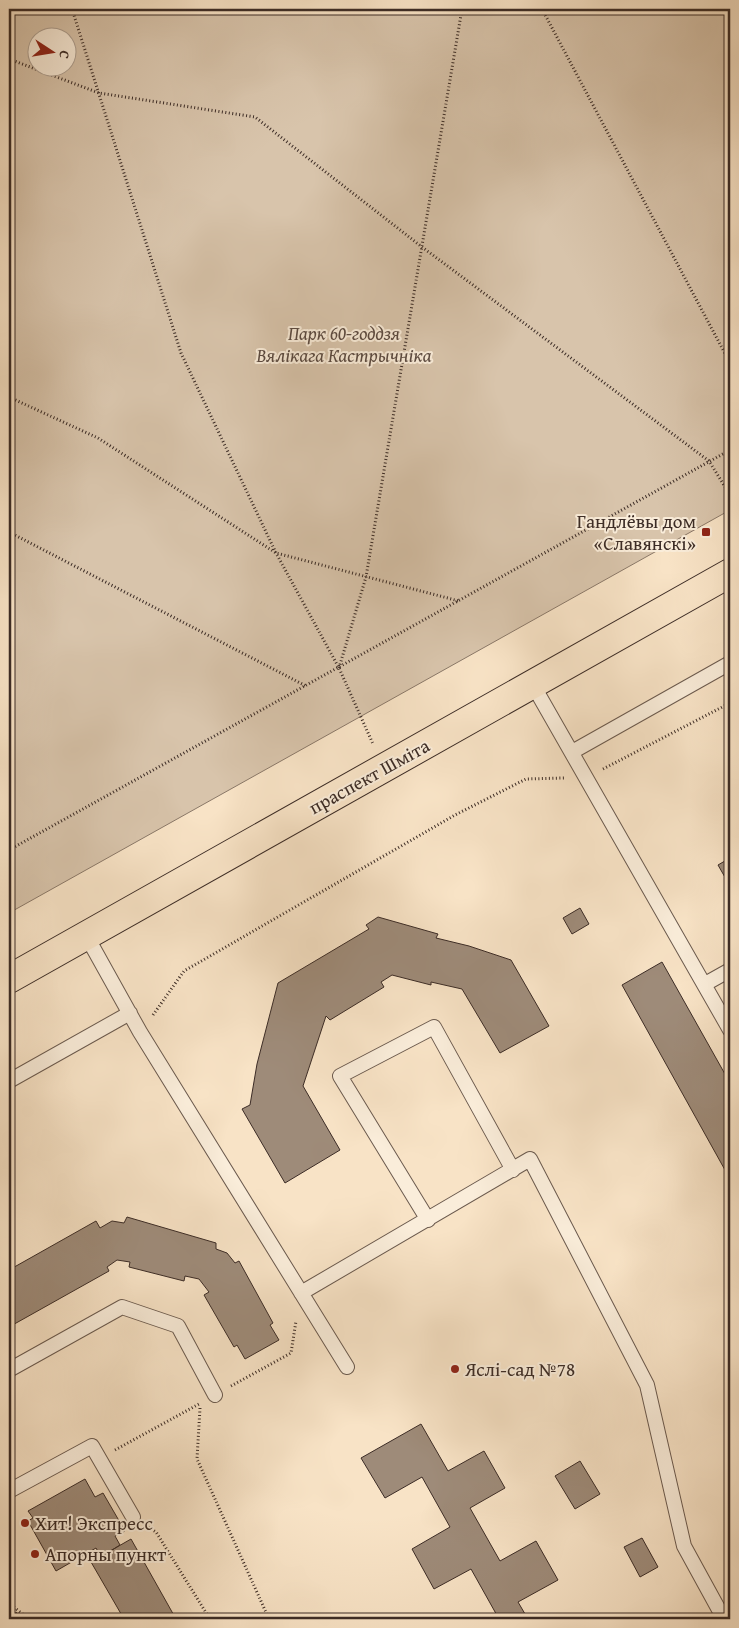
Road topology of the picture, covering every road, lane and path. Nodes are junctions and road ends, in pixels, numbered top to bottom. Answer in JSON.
{"nodes":[{"id":1,"x":72,"y":9,"type":"edge"},
{"id":2,"x":462,"y":9,"type":"edge"},
{"id":3,"x":542,"y":9,"type":"edge"},
{"id":4,"x":9,"y":59,"type":"edge"},
{"id":5,"x":99,"y":93,"type":"junction"},
{"id":6,"x":422,"y":247,"type":"junction"},
{"id":7,"x":730,"y":363,"type":"edge"},
{"id":8,"x":9,"y":397,"type":"edge"},
{"id":9,"x":730,"y":450,"type":"edge"},
{"id":10,"x":709,"y":462,"type":"junction"},
{"id":11,"x":730,"y":495,"type":"edge"},
{"id":12,"x":9,"y":532,"type":"edge"},
{"id":13,"x":276,"y":553,"type":"junction"},
{"id":14,"x":730,"y":573,"type":"edge"},
{"id":15,"x":366,"y":577,"type":"junction"},
{"id":16,"x":459,"y":601,"type":"junction"},
{"id":17,"x":730,"y":663,"type":"edge"},
{"id":18,"x":339,"y":668,"type":"junction"},
{"id":19,"x":533,"y":685,"type":"junction"},
{"id":20,"x":306,"y":686,"type":"junction"},
{"id":21,"x":730,"y":703,"type":"edge"},
{"id":22,"x":572,"y":752,"type":"junction"},
{"id":23,"x":384,"y":767,"type":"junction"},
{"id":24,"x":586,"y":778,"type":"junction"},
{"id":25,"x":9,"y":850,"type":"edge"},
{"id":26,"x":86,"y":935,"type":"junction"},
{"id":27,"x":730,"y":970,"type":"edge"},
{"id":28,"x":9,"y":979,"type":"edge"},
{"id":29,"x":705,"y":984,"type":"junction"},
{"id":30,"x":130,"y":1013,"type":"junction"},
{"id":31,"x":730,"y":1030,"type":"edge"},
{"id":32,"x":140,"y":1032,"type":"junction"},
{"id":33,"x":9,"y":1081,"type":"edge"},
{"id":34,"x":513,"y":1170,"type":"junction"},
{"id":35,"x":428,"y":1220,"type":"junction"},
{"id":36,"x":301,"y":1293,"type":"junction"},
{"id":37,"x":347,"y":1368,"type":"dead end"},
{"id":38,"x":9,"y":1370,"type":"edge"},
{"id":39,"x":215,"y":1395,"type":"dead end"},
{"id":40,"x":200,"y":1403,"type":"dead end"},
{"id":41,"x":9,"y":1491,"type":"edge"},
{"id":42,"x":133,"y":1518,"type":"joint"},
{"id":43,"x":9,"y":1600,"type":"edge"},
{"id":44,"x":11,"y":1605,"type":"junction"},
{"id":45,"x":19,"y":1619,"type":"edge"},
{"id":46,"x":29,"y":1619,"type":"edge"},
{"id":47,"x":210,"y":1619,"type":"edge"},
{"id":48,"x":269,"y":1619,"type":"edge"},
{"id":49,"x":724,"y":1619,"type":"edge"}],
"edges":[{"from":1,"to":5,"type":"path"},
{"from":2,"to":6,"type":"path"},
{"from":3,"to":7,"type":"path"},
{"from":4,"to":5,"type":"path"},
{"from":5,"to":6,"type":"path"},
{"from":5,"to":13,"type":"path"},
{"from":6,"to":10,"type":"path"},
{"from":6,"to":15,"type":"path"},
{"from":8,"to":13,"type":"path"},
{"from":9,"to":10,"type":"path"},
{"from":10,"to":11,"type":"path"},
{"from":10,"to":16,"type":"path"},
{"from":12,"to":20,"type":"path"},
{"from":13,"to":15,"type":"path"},
{"from":13,"to":18,"type":"path"},
{"from":14,"to":19,"type":"main road","name":"праспект Шміта"},
{"from":15,"to":16,"type":"path"},
{"from":15,"to":18,"type":"path"},
{"from":16,"to":18,"type":"path"},
{"from":17,"to":22,"type":"lane"},
{"from":18,"to":20,"type":"path"},
{"from":18,"to":23,"type":"path"},
{"from":19,"to":22,"type":"lane"},
{"from":19,"to":23,"type":"main road","name":"праспект Шміта"},
{"from":20,"to":25,"type":"path"},
{"from":21,"to":24,"type":"path"},
{"from":22,"to":24,"type":"lane"},
{"from":23,"to":26,"type":"main road","name":"праспект Шміта"},
{"from":24,"to":29,"type":"lane"},
{"from":24,"to":32,"type":"path"},
{"from":26,"to":28,"type":"main road","name":"праспект Шміта"},
{"from":26,"to":30,"type":"lane"},
{"from":27,"to":29,"type":"lane"},
{"from":29,"to":31,"type":"lane"},
{"from":30,"to":32,"type":"lane"},
{"from":30,"to":33,"type":"lane"},
{"from":32,"to":36,"type":"lane"},
{"from":34,"to":35,"type":"lane"},
{"from":34,"to":35,"type":"lane"},
{"from":34,"to":49,"type":"lane"},
{"from":35,"to":36,"type":"lane"},
{"from":36,"to":37,"type":"lane"},
{"from":38,"to":39,"type":"lane"},
{"from":40,"to":48,"type":"path"},
{"from":41,"to":42,"type":"lane"},
{"from":42,"to":47,"type":"path"},
{"from":43,"to":44,"type":"path"},
{"from":44,"to":45,"type":"path"},
{"from":44,"to":46,"type":"path"}]}
